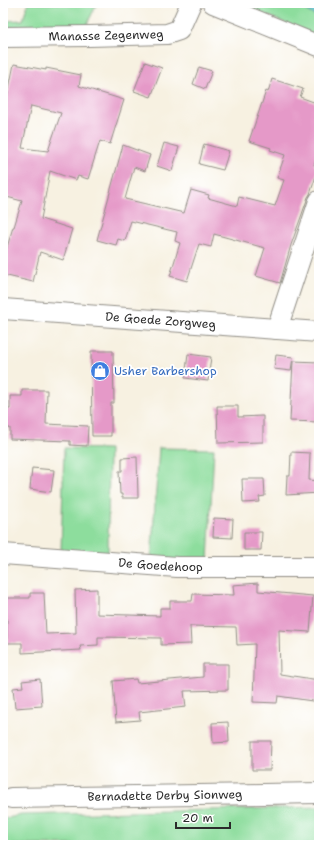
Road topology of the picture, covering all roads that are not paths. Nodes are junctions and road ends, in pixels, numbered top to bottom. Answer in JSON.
{"nodes":[{"id":1,"x":191,"y":3,"type":"edge"},
{"id":2,"x":213,"y":3,"type":"edge"},
{"id":3,"x":3,"y":37,"type":"edge"},
{"id":4,"x":319,"y":46,"type":"edge"},
{"id":5,"x":319,"y":201,"type":"edge"},
{"id":6,"x":3,"y":309,"type":"edge"},
{"id":7,"x":277,"y":329,"type":"junction"},
{"id":8,"x":319,"y":332,"type":"edge"},
{"id":9,"x":3,"y":554,"type":"edge"},
{"id":10,"x":319,"y":567,"type":"edge"},
{"id":11,"x":319,"y":793,"type":"edge"},
{"id":12,"x":11,"y":798,"type":"dead end"}],
"edges":[{"from":1,"to":3,"type":"street","name":"Manasse Zegenweg"},
{"from":2,"to":4,"type":"street"},
{"from":5,"to":7,"type":"street"},
{"from":6,"to":7,"type":"street","name":"De Goede Zorgweg"},
{"from":7,"to":8,"type":"street","name":"De Goede Zorgweg"},
{"from":9,"to":10,"type":"street","name":"De Goedehoop"},
{"from":11,"to":12,"type":"street","name":"Bernadette Derby Sionweg"}]}
